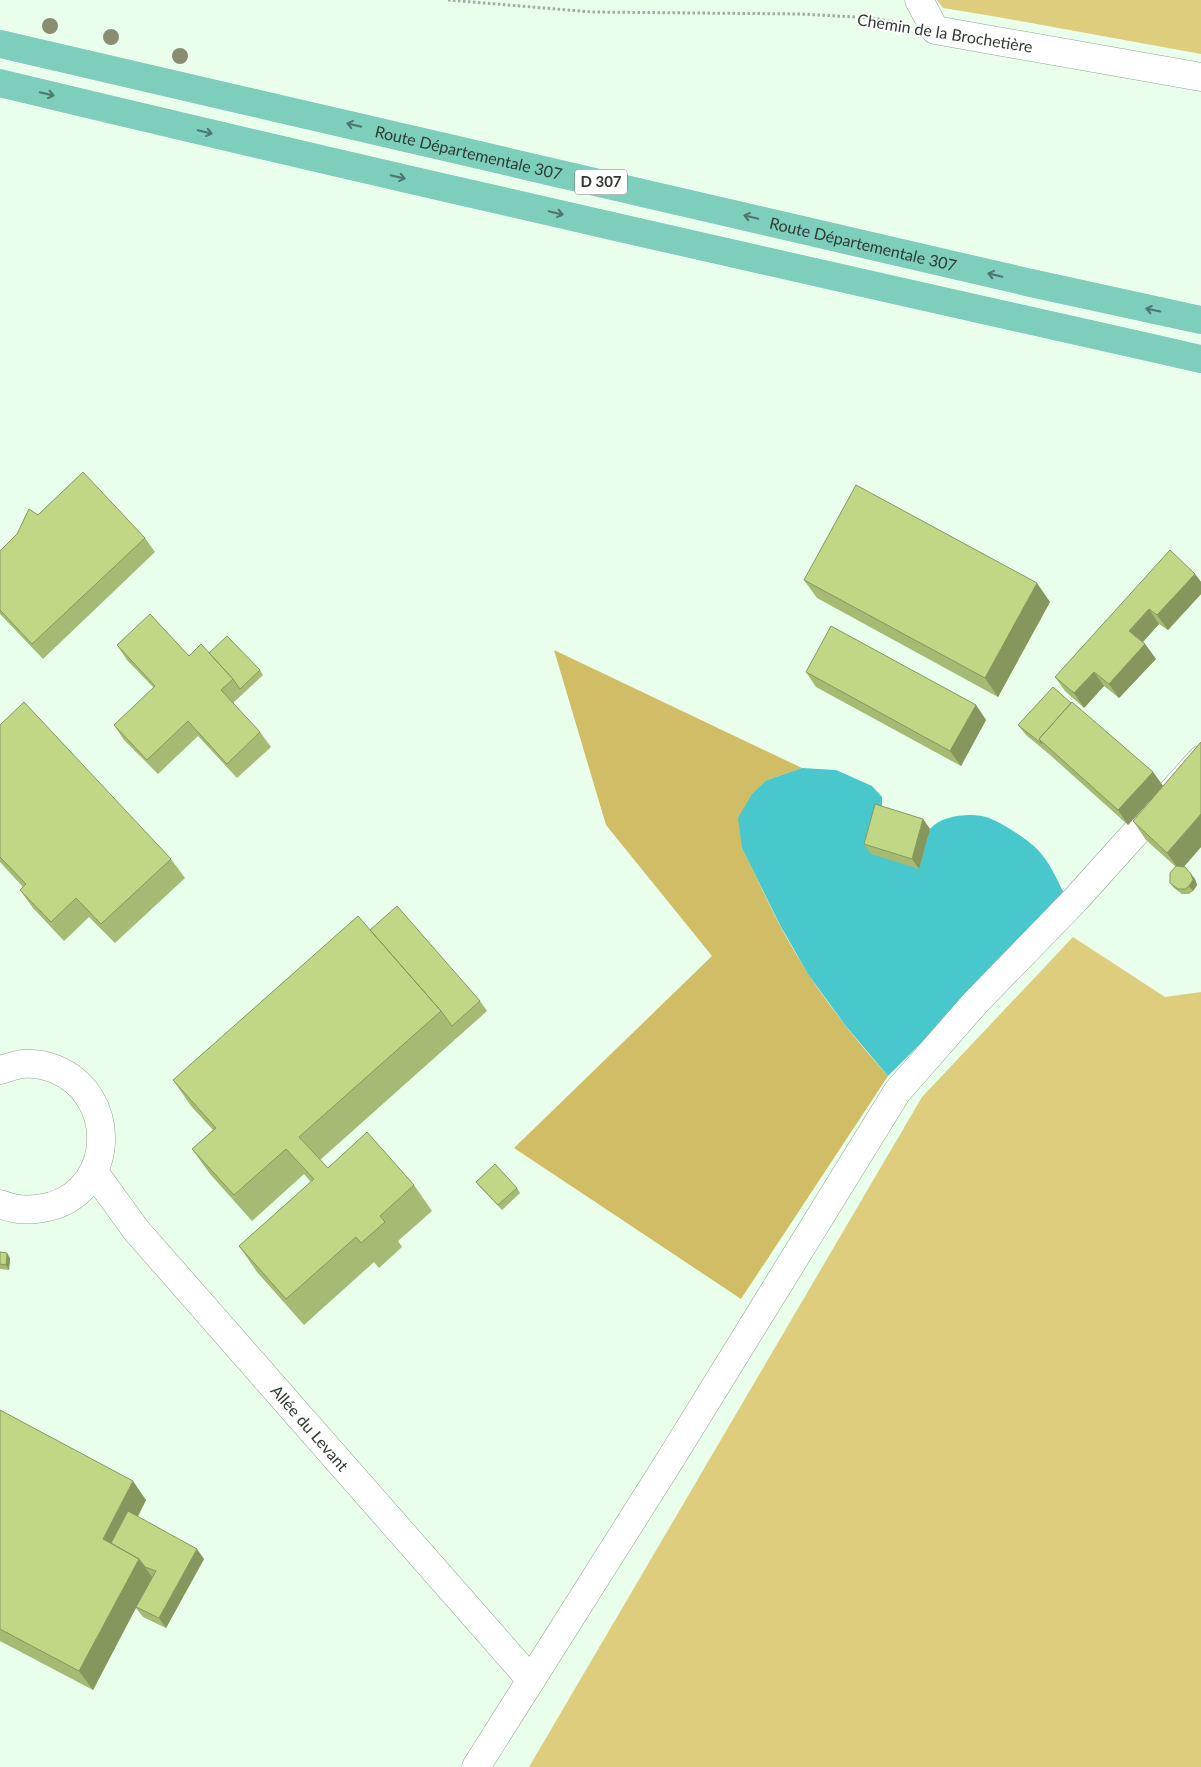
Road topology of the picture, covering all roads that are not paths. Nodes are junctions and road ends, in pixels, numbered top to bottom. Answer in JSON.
{"nodes":[{"id":1,"x":919,"y":0,"type":"edge"},
{"id":2,"x":0,"y":44,"type":"edge"},
{"id":3,"x":1201,"y":77,"type":"edge"},
{"id":4,"x":0,"y":83,"type":"edge"},
{"id":5,"x":1201,"y":320,"type":"edge"},
{"id":6,"x":1201,"y":359,"type":"edge"},
{"id":7,"x":1201,"y":760,"type":"edge"},
{"id":8,"x":0,"y":1070,"type":"edge"},
{"id":9,"x":94,"y":1172,"type":"junction"},
{"id":10,"x":0,"y":1204,"type":"edge"},
{"id":11,"x":530,"y":1680,"type":"junction"},
{"id":12,"x":476,"y":1767,"type":"edge"}],
"edges":[{"from":1,"to":3,"type":"street","name":"Chemin de la Brochetière"},
{"from":5,"to":2,"type":"main road","name":"Route Départementale 307","number":"D 307","one_way":true},
{"from":4,"to":6,"type":"main road","number":"D 307","one_way":true},
{"from":7,"to":11,"type":"street"},
{"from":8,"to":9,"type":"street"},
{"from":9,"to":10,"type":"street"},
{"from":9,"to":11,"type":"street","name":"Allée du Levant"},
{"from":11,"to":12,"type":"street"}]}
